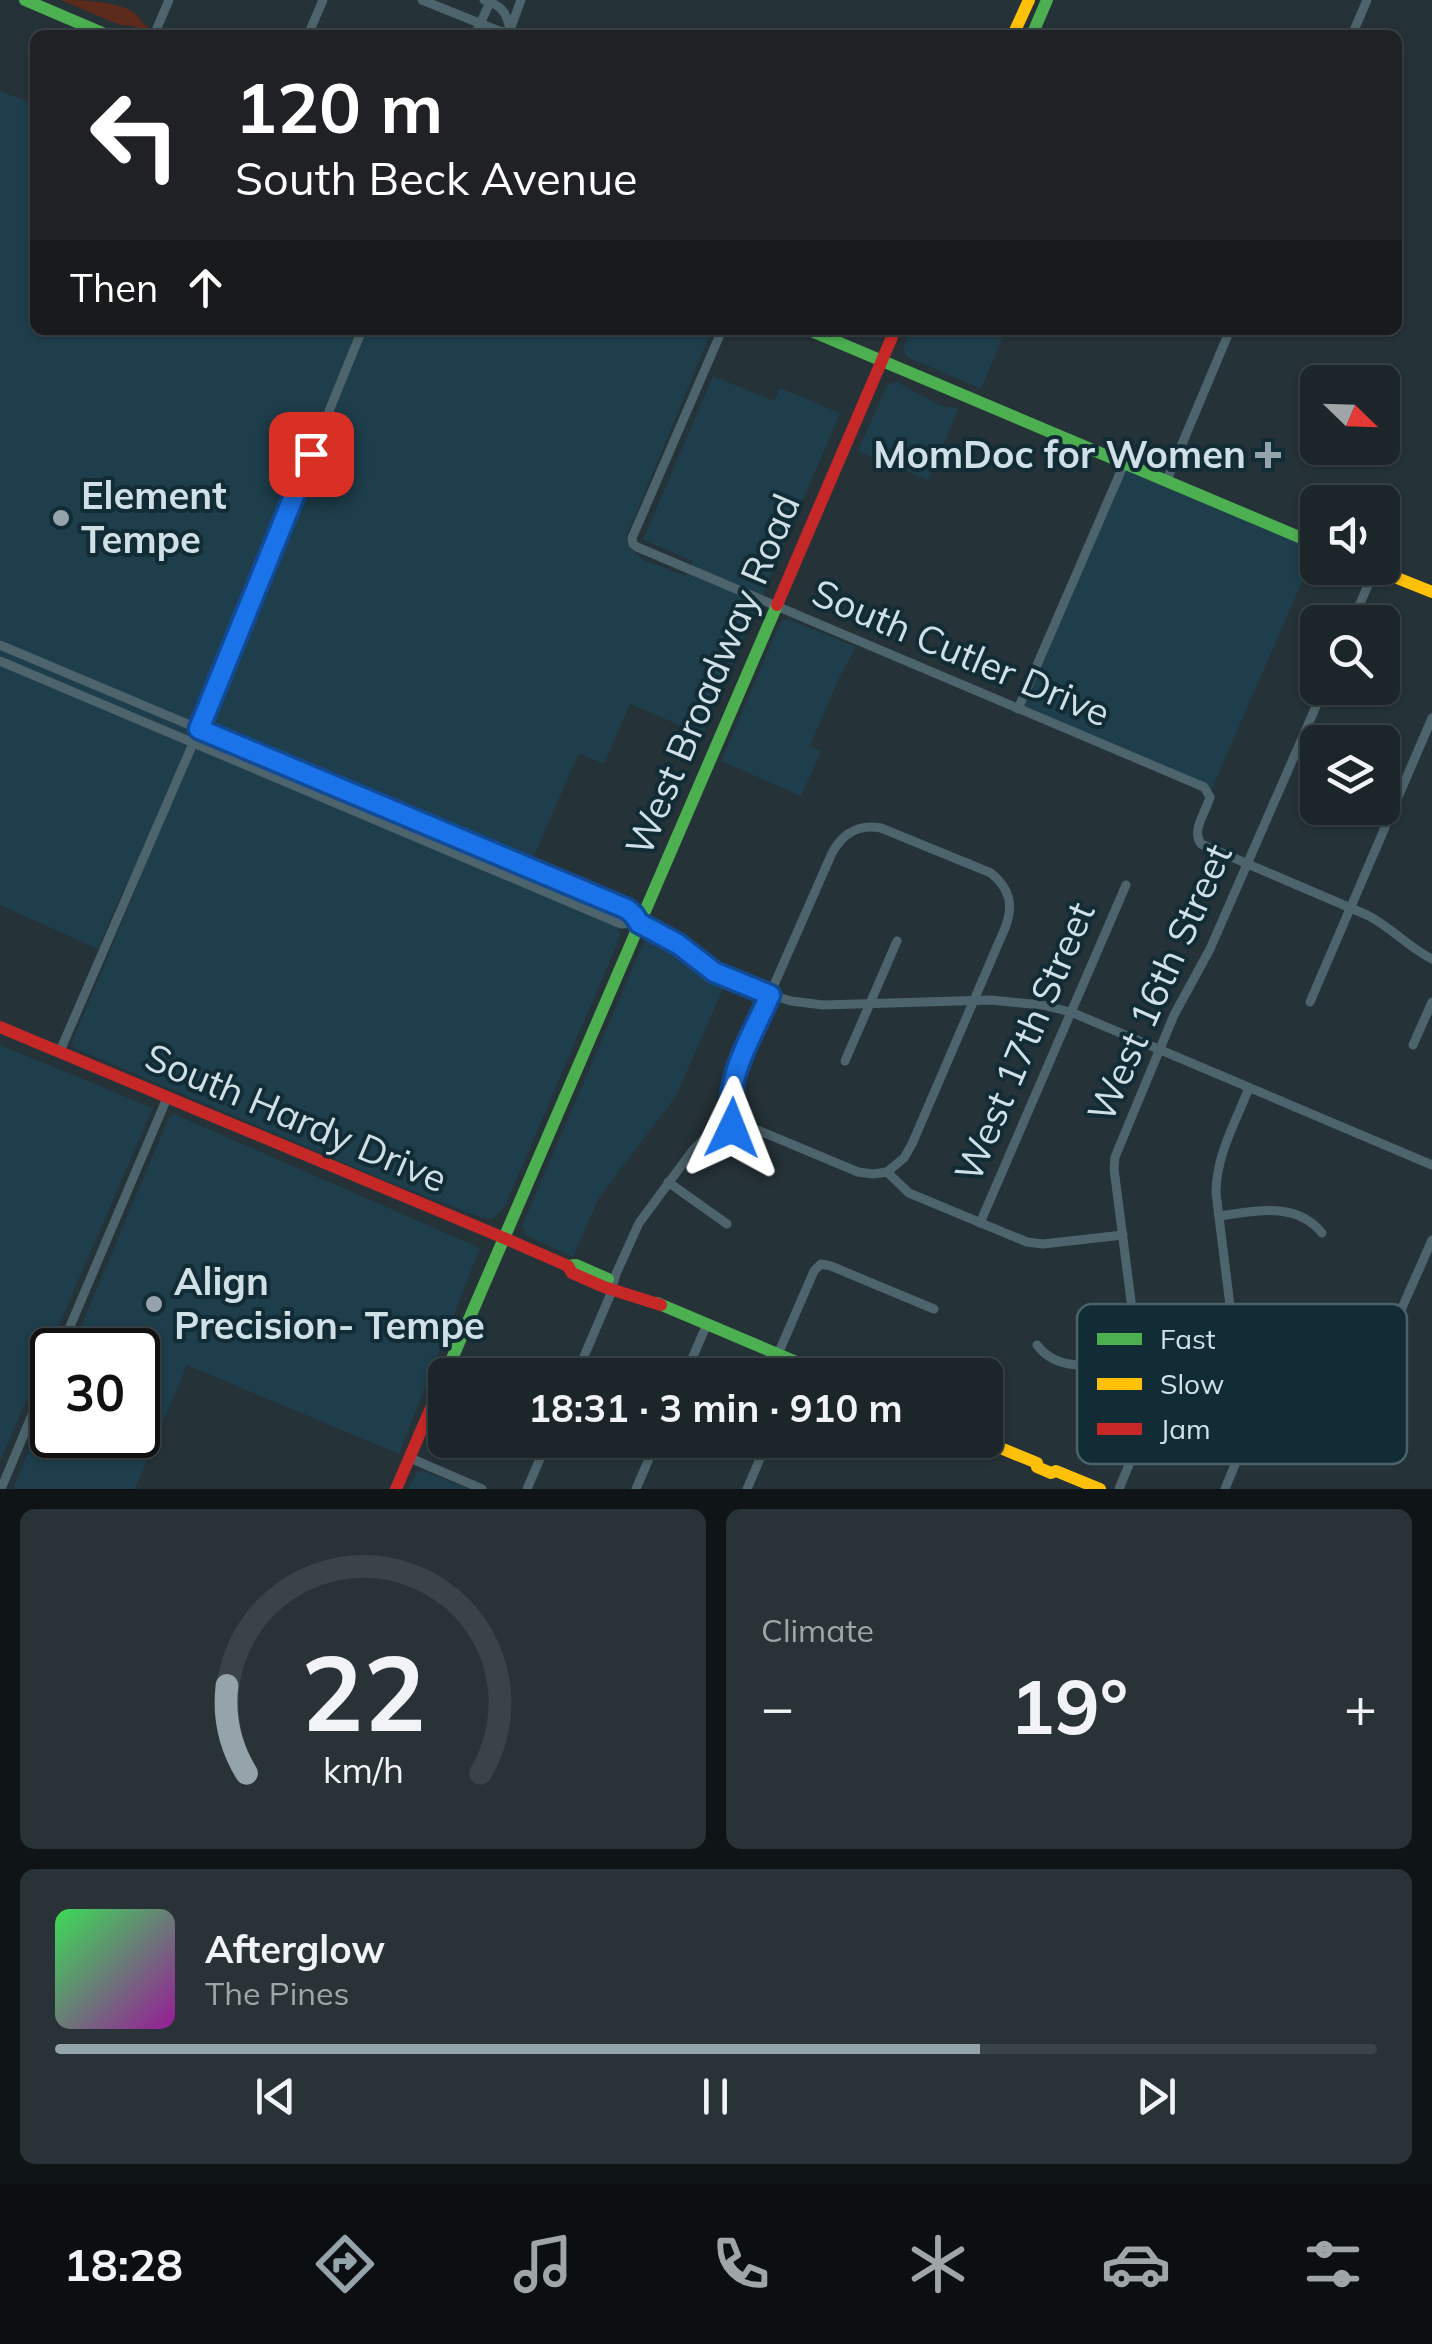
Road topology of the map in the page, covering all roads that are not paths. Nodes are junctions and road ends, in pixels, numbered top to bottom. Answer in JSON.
{"nodes":[{"id":1,"x":25,"y":0,"type":"edge"},
{"id":2,"x":169,"y":0,"type":"edge"},
{"id":3,"x":323,"y":0,"type":"edge"},
{"id":4,"x":422,"y":0,"type":"edge"},
{"id":5,"x":488,"y":0,"type":"edge"},
{"id":6,"x":521,"y":0,"type":"edge"},
{"id":7,"x":1028,"y":0,"type":"edge"},
{"id":8,"x":1047,"y":0,"type":"edge"},
{"id":9,"x":1367,"y":0,"type":"edge"},
{"id":10,"x":480,"y":23,"type":"junction"},
{"id":11,"x":94,"y":30,"type":"edge"},
{"id":12,"x":156,"y":30,"type":"edge"},
{"id":13,"x":310,"y":30,"type":"edge"},
{"id":14,"x":477,"y":30,"type":"edge"},
{"id":15,"x":497,"y":30,"type":"edge"},
{"id":16,"x":511,"y":30,"type":"edge"},
{"id":17,"x":513,"y":30,"type":"edge"},
{"id":18,"x":1015,"y":30,"type":"edge"},
{"id":19,"x":1034,"y":30,"type":"edge"},
{"id":20,"x":1354,"y":30,"type":"edge"},
{"id":21,"x":360,"y":335,"type":"edge"},
{"id":22,"x":720,"y":335,"type":"edge"},
{"id":23,"x":820,"y":335,"type":"edge"},
{"id":24,"x":893,"y":335,"type":"edge"},
{"id":25,"x":1228,"y":335,"type":"edge"},
{"id":26,"x":881,"y":361,"type":"junction"},
{"id":27,"x":1124,"y":464,"type":"junction"},
{"id":28,"x":1166,"y":482,"type":"junction"},
{"id":29,"x":1300,"y":538,"type":"edge"},
{"id":30,"x":1400,"y":579,"type":"edge"},
{"id":31,"x":1432,"y":592,"type":"edge"},
{"id":32,"x":775,"y":607,"type":"junction"},
{"id":33,"x":0,"y":645,"type":"edge"},
{"id":34,"x":0,"y":661,"type":"edge"},
{"id":35,"x":1317,"y":705,"type":"edge"},
{"id":36,"x":1018,"y":709,"type":"junction"},
{"id":37,"x":1432,"y":718,"type":"edge"},
{"id":38,"x":199,"y":729,"type":"junction"},
{"id":39,"x":193,"y":743,"type":"junction"},
{"id":40,"x":1247,"y":864,"type":"junction"},
{"id":41,"x":1126,"y":885,"type":"dead end"},
{"id":42,"x":1350,"y":908,"type":"junction"},
{"id":43,"x":639,"y":923,"type":"junction"},
{"id":44,"x":897,"y":941,"type":"dead end"},
{"id":45,"x":1432,"y":959,"type":"edge"},
{"id":46,"x":770,"y":995,"type":"junction"},
{"id":47,"x":974,"y":1000,"type":"junction"},
{"id":48,"x":1310,"y":1002,"type":"dead end"},
{"id":49,"x":1432,"y":1002,"type":"edge"},
{"id":50,"x":870,"y":1004,"type":"junction"},
{"id":51,"x":1071,"y":1012,"type":"junction"},
{"id":52,"x":0,"y":1027,"type":"edge"},
{"id":53,"x":1413,"y":1045,"type":"dead end"},
{"id":54,"x":60,"y":1051,"type":"junction"},
{"id":55,"x":1159,"y":1051,"type":"junction"},
{"id":56,"x":846,"y":1060,"type":"dead end"},
{"id":57,"x":1249,"y":1088,"type":"junction"},
{"id":58,"x":167,"y":1098,"type":"junction"},
{"id":59,"x":732,"y":1128,"type":"junction"},
{"id":60,"x":1432,"y":1165,"type":"edge"},
{"id":61,"x":888,"y":1172,"type":"junction"},
{"id":62,"x":668,"y":1182,"type":"junction"},
{"id":63,"x":1219,"y":1216,"type":"junction"},
{"id":64,"x":980,"y":1223,"type":"junction"},
{"id":65,"x":727,"y":1224,"type":"dead end"},
{"id":66,"x":1322,"y":1233,"type":"dead end"},
{"id":67,"x":1123,"y":1235,"type":"junction"},
{"id":68,"x":504,"y":1238,"type":"junction"},
{"id":69,"x":1432,"y":1240,"type":"edge"},
{"id":70,"x":613,"y":1286,"type":"junction"},
{"id":71,"x":1131,"y":1304,"type":"edge"},
{"id":72,"x":1230,"y":1304,"type":"edge"},
{"id":73,"x":1404,"y":1304,"type":"edge"},
{"id":74,"x":934,"y":1309,"type":"dead end"},
{"id":75,"x":707,"y":1324,"type":"junction"},
{"id":76,"x":69,"y":1328,"type":"edge"},
{"id":77,"x":1037,"y":1345,"type":"dead end"},
{"id":78,"x":778,"y":1354,"type":"junction"},
{"id":79,"x":452,"y":1358,"type":"edge"},
{"id":80,"x":583,"y":1358,"type":"edge"},
{"id":81,"x":693,"y":1358,"type":"edge"},
{"id":82,"x":783,"y":1358,"type":"edge"},
{"id":83,"x":1077,"y":1364,"type":"edge"},
{"id":84,"x":428,"y":1415,"type":"edge"},
{"id":85,"x":30,"y":1420,"type":"edge"},
{"id":86,"x":1003,"y":1449,"type":"edge"},
{"id":87,"x":410,"y":1458,"type":"junction"},
{"id":88,"x":540,"y":1458,"type":"edge"},
{"id":89,"x":649,"y":1458,"type":"edge"},
{"id":90,"x":760,"y":1458,"type":"edge"},
{"id":91,"x":1129,"y":1464,"type":"edge"},
{"id":92,"x":1234,"y":1464,"type":"edge"},
{"id":93,"x":1,"y":1489,"type":"edge"},
{"id":94,"x":396,"y":1489,"type":"edge"},
{"id":95,"x":482,"y":1489,"type":"edge"},
{"id":96,"x":527,"y":1489,"type":"edge"},
{"id":97,"x":636,"y":1489,"type":"edge"},
{"id":98,"x":747,"y":1489,"type":"edge"},
{"id":99,"x":1100,"y":1489,"type":"edge"},
{"id":100,"x":1119,"y":1489,"type":"edge"},
{"id":101,"x":1225,"y":1489,"type":"edge"}],
"edges":[{"from":1,"to":11,"type":"main road"},
{"from":2,"to":12,"type":"street"},
{"from":3,"to":13,"type":"street"},
{"from":4,"to":10,"type":"street"},
{"from":5,"to":10,"type":"street"},
{"from":5,"to":16,"type":"street"},
{"from":6,"to":17,"type":"street"},
{"from":7,"to":18,"type":"main road"},
{"from":8,"to":19,"type":"main road"},
{"from":9,"to":20,"type":"street"},
{"from":10,"to":14,"type":"street"},
{"from":10,"to":15,"type":"street"},
{"from":21,"to":38,"type":"street"},
{"from":22,"to":32,"type":"street","name":"South Cutler Drive"},
{"from":23,"to":26,"type":"main road"},
{"from":24,"to":26,"type":"main road","name":"West Broadway Road"},
{"from":25,"to":28,"type":"street"},
{"from":26,"to":27,"type":"main road"},
{"from":26,"to":32,"type":"main road","name":"West Broadway Road"},
{"from":27,"to":28,"type":"main road"},
{"from":27,"to":36,"type":"street"},
{"from":28,"to":29,"type":"main road"},
{"from":30,"to":31,"type":"main road"},
{"from":32,"to":36,"type":"street","name":"South Cutler Drive"},
{"from":32,"to":43,"type":"main road","name":"West Broadway Road"},
{"from":33,"to":38,"type":"street"},
{"from":34,"to":39,"type":"street"},
{"from":35,"to":40,"type":"street","name":"West 16th Street"},
{"from":36,"to":40,"type":"street","name":"South Cutler Drive"},
{"from":37,"to":42,"type":"street"},
{"from":38,"to":39,"type":"street"},
{"from":38,"to":43,"type":"street"},
{"from":39,"to":43,"type":"street"},
{"from":39,"to":54,"type":"street"},
{"from":40,"to":42,"type":"street"},
{"from":40,"to":55,"type":"street","name":"West 16th Street"},
{"from":41,"to":51,"type":"street","name":"West 17th Street"},
{"from":42,"to":45,"type":"street"},
{"from":42,"to":48,"type":"street"},
{"from":43,"to":46,"type":"street"},
{"from":43,"to":68,"type":"main road","name":"West Broadway Road"},
{"from":44,"to":50,"type":"street"},
{"from":46,"to":47,"type":"street"},
{"from":46,"to":50,"type":"street"},
{"from":46,"to":59,"type":"street"},
{"from":47,"to":50,"type":"street"},
{"from":47,"to":51,"type":"street"},
{"from":47,"to":61,"type":"street"},
{"from":49,"to":53,"type":"street"},
{"from":50,"to":56,"type":"street"},
{"from":51,"to":55,"type":"street"},
{"from":51,"to":64,"type":"street","name":"West 17th Street"},
{"from":52,"to":54,"type":"main road","name":"South Hardy Drive"},
{"from":54,"to":58,"type":"main road","name":"South Hardy Drive"},
{"from":55,"to":57,"type":"street"},
{"from":55,"to":67,"type":"street","name":"West 16th Street"},
{"from":57,"to":60,"type":"street"},
{"from":57,"to":63,"type":"street"},
{"from":58,"to":68,"type":"main road","name":"South Hardy Drive"},
{"from":58,"to":76,"type":"street"},
{"from":59,"to":61,"type":"street"},
{"from":59,"to":62,"type":"street"},
{"from":61,"to":64,"type":"street"},
{"from":62,"to":65,"type":"street"},
{"from":62,"to":70,"type":"street"},
{"from":63,"to":66,"type":"street"},
{"from":63,"to":72,"type":"street"},
{"from":64,"to":67,"type":"street"},
{"from":67,"to":71,"type":"street","name":"West 16th Street"},
{"from":68,"to":70,"type":"main road","name":"South Hardy Drive"},
{"from":68,"to":79,"type":"main road","name":"West Broadway Road"},
{"from":69,"to":73,"type":"street"},
{"from":70,"to":75,"type":"main road","name":"South Hardy Drive"},
{"from":70,"to":80,"type":"street"},
{"from":74,"to":78,"type":"street"},
{"from":75,"to":78,"type":"main road","name":"South Hardy Drive"},
{"from":75,"to":81,"type":"street"},
{"from":77,"to":83,"type":"street"},
{"from":78,"to":82,"type":"main road","name":"South Hardy Drive"},
{"from":84,"to":87,"type":"main road","name":"West Broadway Road"},
{"from":85,"to":93,"type":"street"},
{"from":86,"to":99,"type":"main road"},
{"from":87,"to":94,"type":"main road","name":"West Broadway Road"},
{"from":87,"to":95,"type":"street"},
{"from":88,"to":96,"type":"street"},
{"from":89,"to":97,"type":"street"},
{"from":90,"to":98,"type":"street"},
{"from":91,"to":100,"type":"street","name":"West 16th Street"},
{"from":92,"to":101,"type":"street"}]}
